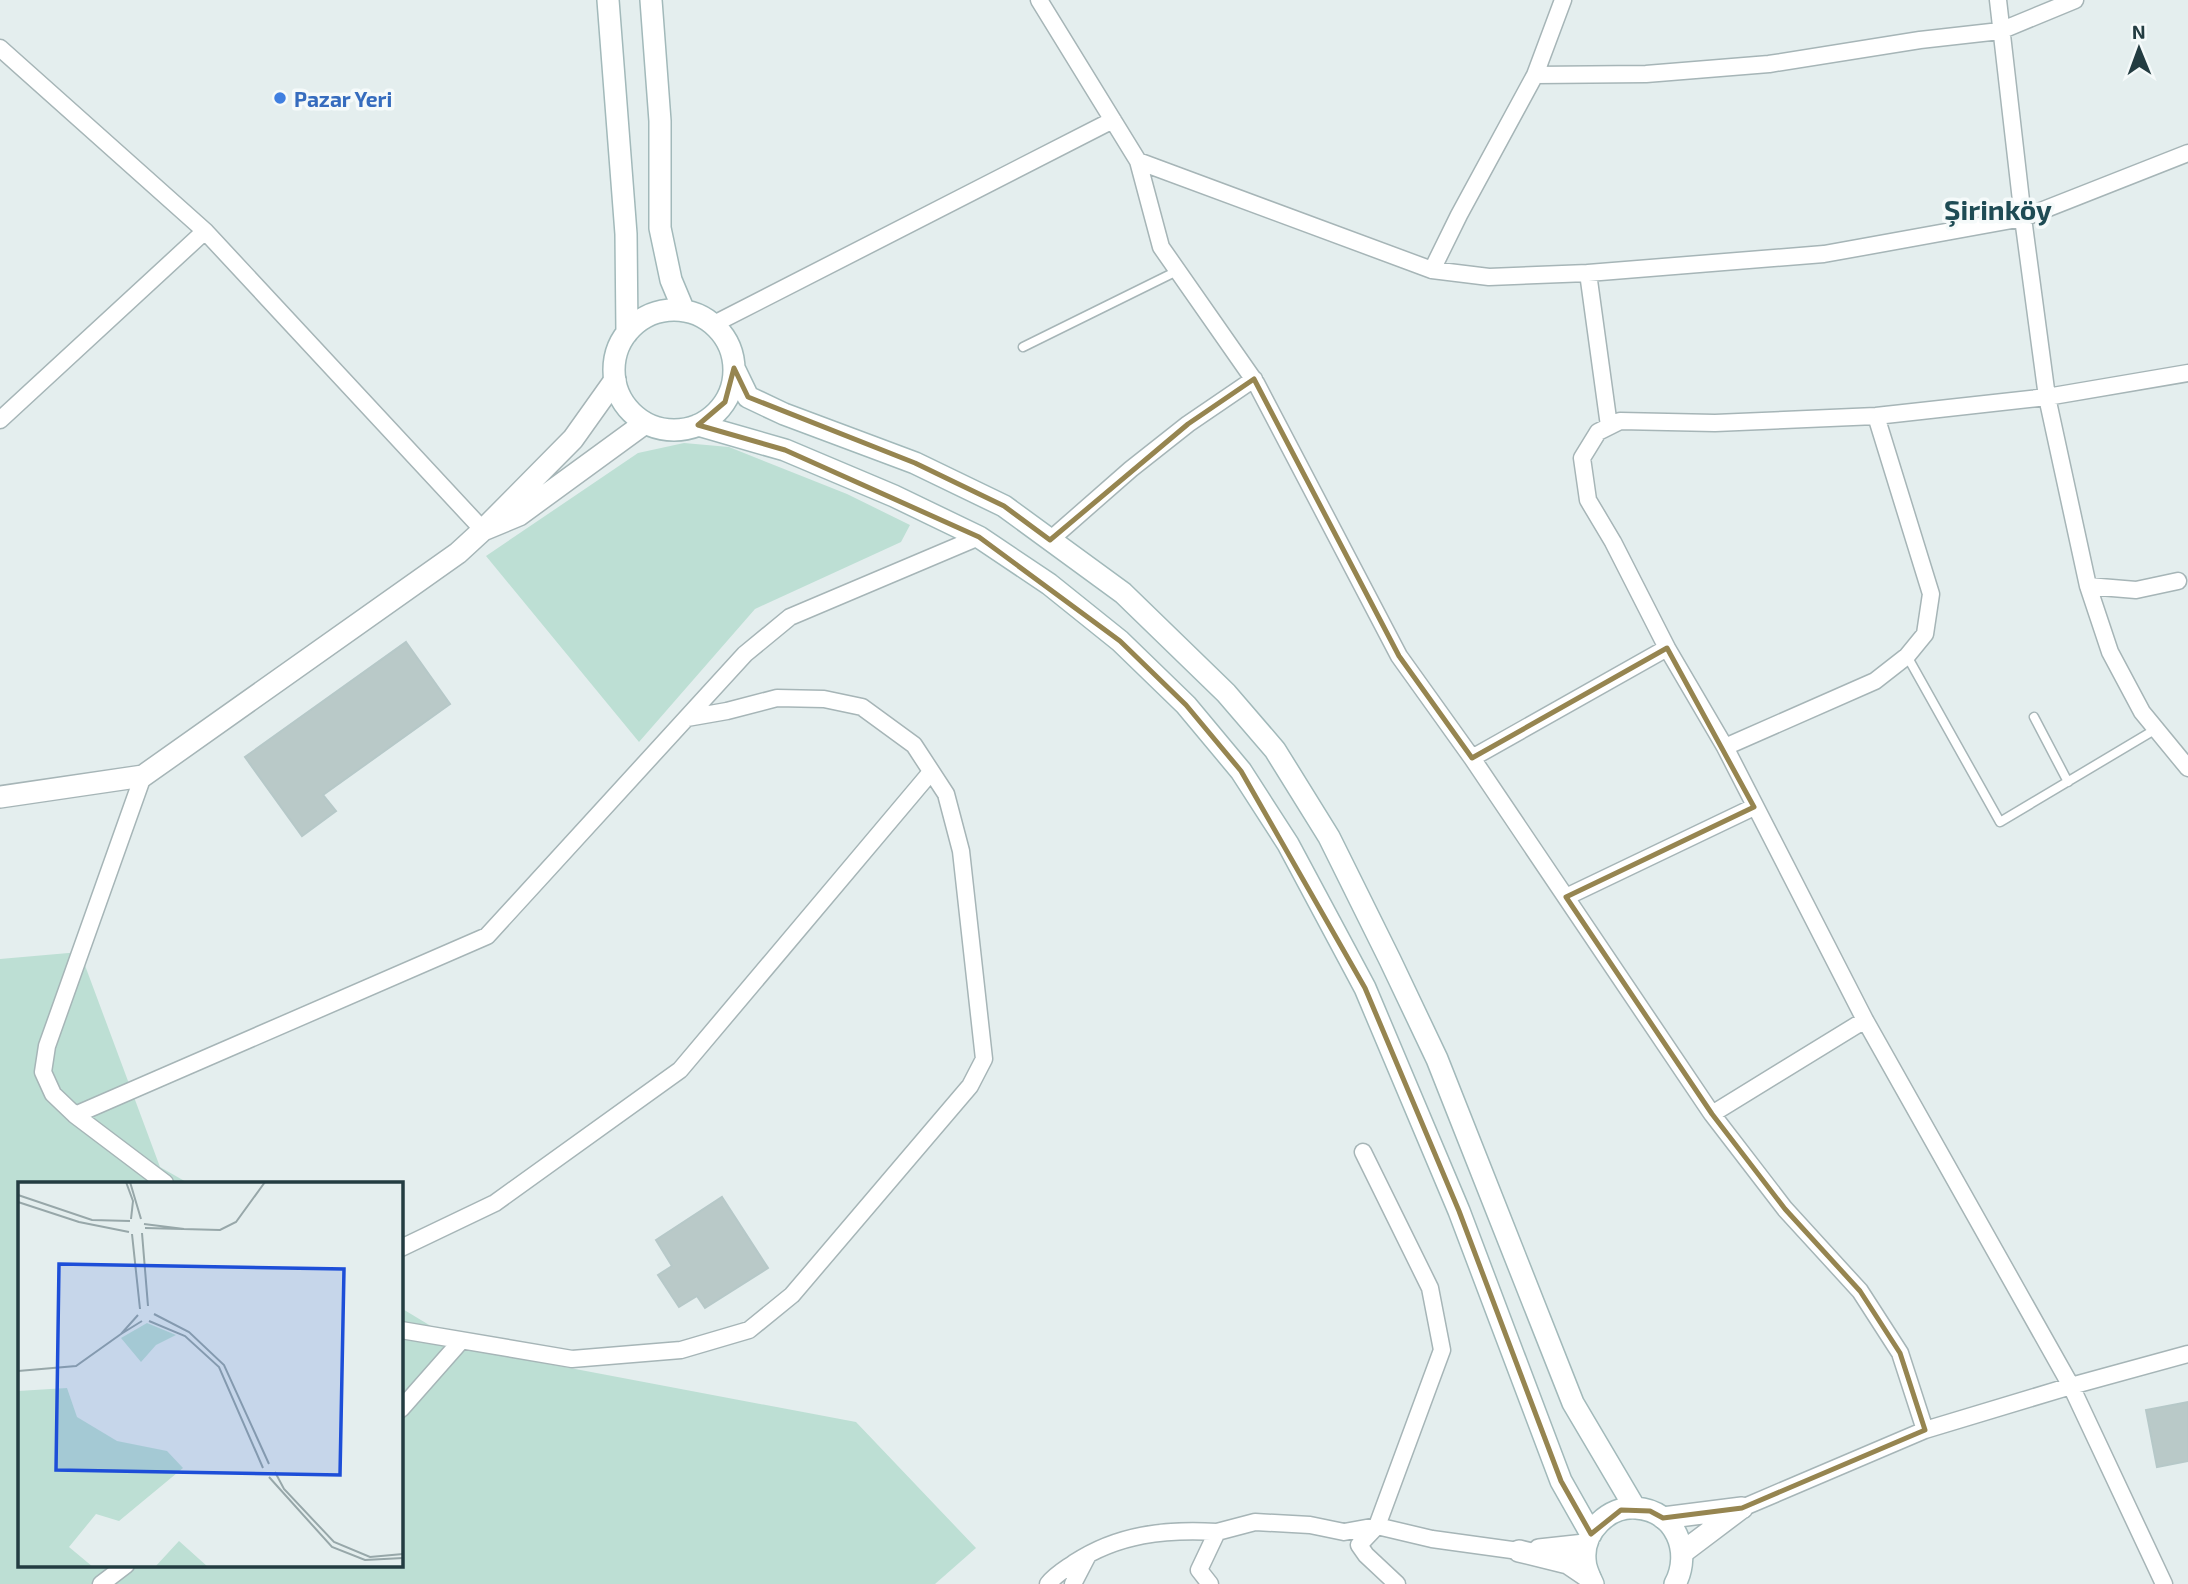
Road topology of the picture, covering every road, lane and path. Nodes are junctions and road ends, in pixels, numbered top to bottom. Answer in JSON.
{"nodes":[{"id":1,"x":608,"y":0,"type":"edge"},
{"id":2,"x":651,"y":0,"type":"edge"},
{"id":3,"x":1039,"y":0,"type":"edge"},
{"id":4,"x":1563,"y":0,"type":"edge"},
{"id":5,"x":1998,"y":0,"type":"edge"},
{"id":6,"x":2075,"y":0,"type":"edge"},
{"id":7,"x":2000,"y":31,"type":"junction"},
{"id":8,"x":0,"y":48,"type":"edge"},
{"id":9,"x":1535,"y":75,"type":"junction"},
{"id":10,"x":1113,"y":120,"type":"junction"},
{"id":11,"x":2188,"y":153,"type":"edge"},
{"id":12,"x":1138,"y":161,"type":"junction"},
{"id":13,"x":2022,"y":218,"type":"junction"},
{"id":14,"x":205,"y":231,"type":"junction"},
{"id":15,"x":1432,"y":270,"type":"junction"},
{"id":16,"x":1177,"y":271,"type":"junction"},
{"id":17,"x":1588,"y":273,"type":"junction"},
{"id":18,"x":684,"y":311,"type":"junction"},
{"id":19,"x":712,"y":325,"type":"junction"},
{"id":20,"x":627,"y":333,"type":"junction"},
{"id":21,"x":1023,"y":347,"type":"dead end"},
{"id":22,"x":734,"y":368,"type":"junction"},
{"id":23,"x":2188,"y":373,"type":"edge"},
{"id":24,"x":1254,"y":379,"type":"junction"},
{"id":25,"x":615,"y":380,"type":"junction"},
{"id":26,"x":2047,"y":397,"type":"junction"},
{"id":27,"x":1876,"y":416,"type":"junction"},
{"id":28,"x":0,"y":420,"type":"edge"},
{"id":29,"x":645,"y":423,"type":"junction"},
{"id":30,"x":698,"y":425,"type":"junction"},
{"id":31,"x":1609,"y":426,"type":"junction"},
{"id":32,"x":483,"y":530,"type":"junction"},
{"id":33,"x":979,"y":537,"type":"junction"},
{"id":34,"x":1050,"y":540,"type":"junction"},
{"id":35,"x":2178,"y":581,"type":"edge"},
{"id":36,"x":2088,"y":586,"type":"junction"},
{"id":37,"x":1667,"y":648,"type":"junction"},
{"id":38,"x":1907,"y":656,"type":"junction"},
{"id":39,"x":687,"y":718,"type":"junction"},
{"id":40,"x":2034,"y":718,"type":"dead end"},
{"id":41,"x":2156,"y":729,"type":"junction"},
{"id":42,"x":1725,"y":747,"type":"junction"},
{"id":43,"x":1472,"y":758,"type":"junction"},
{"id":44,"x":2188,"y":768,"type":"edge"},
{"id":45,"x":931,"y":772,"type":"junction"},
{"id":46,"x":143,"y":776,"type":"junction"},
{"id":47,"x":2068,"y":782,"type":"junction"},
{"id":48,"x":0,"y":797,"type":"edge"},
{"id":49,"x":1754,"y":807,"type":"junction"},
{"id":50,"x":1566,"y":897,"type":"junction"},
{"id":51,"x":1865,"y":1020,"type":"junction"},
{"id":52,"x":1712,"y":1114,"type":"junction"},
{"id":53,"x":75,"y":1115,"type":"junction"},
{"id":54,"x":1363,"y":1152,"type":"dead end"},
{"id":55,"x":163,"y":1182,"type":"edge"},
{"id":56,"x":402,"y":1248,"type":"edge"},
{"id":57,"x":402,"y":1330,"type":"edge"},
{"id":58,"x":461,"y":1341,"type":"junction"},
{"id":59,"x":2188,"y":1354,"type":"edge"},
{"id":60,"x":2071,"y":1386,"type":"junction"},
{"id":61,"x":402,"y":1408,"type":"edge"},
{"id":62,"x":1925,"y":1430,"type":"junction"},
{"id":63,"x":1634,"y":1508,"type":"junction"},
{"id":64,"x":1742,"y":1508,"type":"junction"},
{"id":65,"x":1663,"y":1518,"type":"junction"},
{"id":66,"x":1377,"y":1526,"type":"junction"},
{"id":67,"x":1217,"y":1532,"type":"junction"},
{"id":68,"x":1588,"y":1540,"type":"junction"},
{"id":69,"x":1519,"y":1551,"type":"junction"},
{"id":70,"x":1089,"y":1553,"type":"junction"},
{"id":71,"x":125,"y":1566,"type":"edge"},
{"id":72,"x":1682,"y":1572,"type":"edge"},
{"id":73,"x":1591,"y":1581,"type":"edge"},
{"id":74,"x":101,"y":1584,"type":"edge"},
{"id":75,"x":1048,"y":1584,"type":"edge"},
{"id":76,"x":1073,"y":1584,"type":"edge"},
{"id":77,"x":1210,"y":1584,"type":"edge"},
{"id":78,"x":1397,"y":1584,"type":"edge"},
{"id":79,"x":2164,"y":1584,"type":"edge"}],
"edges":[{"from":1,"to":20,"type":"main road"},
{"from":2,"to":18,"type":"main road"},
{"from":3,"to":10,"type":"street"},
{"from":4,"to":9,"type":"street"},
{"from":5,"to":7,"type":"street"},
{"from":6,"to":7,"type":"street"},
{"from":7,"to":9,"type":"street"},
{"from":7,"to":13,"type":"street"},
{"from":8,"to":14,"type":"street"},
{"from":9,"to":15,"type":"street"},
{"from":10,"to":12,"type":"street"},
{"from":10,"to":19,"type":"street"},
{"from":11,"to":13,"type":"street"},
{"from":12,"to":15,"type":"street"},
{"from":12,"to":16,"type":"street"},
{"from":13,"to":17,"type":"street"},
{"from":13,"to":26,"type":"street"},
{"from":14,"to":28,"type":"street"},
{"from":14,"to":32,"type":"street"},
{"from":15,"to":17,"type":"street"},
{"from":16,"to":21,"type":"lane"},
{"from":16,"to":24,"type":"street"},
{"from":17,"to":31,"type":"street"},
{"from":18,"to":19,"type":"main road"},
{"from":18,"to":20,"type":"main road"},
{"from":19,"to":22,"type":"main road"},
{"from":20,"to":25,"type":"main road"},
{"from":22,"to":30,"type":"main road"},
{"from":22,"to":34,"type":"main road"},
{"from":23,"to":26,"type":"street"},
{"from":24,"to":34,"type":"street"},
{"from":24,"to":43,"type":"street"},
{"from":25,"to":29,"type":"main road"},
{"from":25,"to":32,"type":"main road"},
{"from":26,"to":27,"type":"street"},
{"from":26,"to":36,"type":"street"},
{"from":27,"to":31,"type":"street"},
{"from":27,"to":38,"type":"street"},
{"from":29,"to":30,"type":"main road"},
{"from":29,"to":32,"type":"main road"},
{"from":30,"to":33,"type":"main road"},
{"from":31,"to":37,"type":"street"},
{"from":32,"to":46,"type":"main road"},
{"from":33,"to":39,"type":"street"},
{"from":33,"to":68,"type":"main road"},
{"from":34,"to":63,"type":"main road"},
{"from":35,"to":36,"type":"street"},
{"from":36,"to":41,"type":"street"},
{"from":37,"to":42,"type":"street"},
{"from":37,"to":43,"type":"street"},
{"from":38,"to":42,"type":"street"},
{"from":38,"to":47,"type":"lane"},
{"from":39,"to":45,"type":"street"},
{"from":39,"to":53,"type":"street"},
{"from":40,"to":47,"type":"lane"},
{"from":41,"to":44,"type":"street"},
{"from":41,"to":47,"type":"lane"},
{"from":42,"to":49,"type":"street"},
{"from":43,"to":50,"type":"street"},
{"from":45,"to":56,"type":"street"},
{"from":45,"to":58,"type":"street"},
{"from":46,"to":48,"type":"main road"},
{"from":46,"to":53,"type":"street"},
{"from":49,"to":50,"type":"street"},
{"from":49,"to":51,"type":"street"},
{"from":50,"to":52,"type":"street"},
{"from":51,"to":52,"type":"street"},
{"from":51,"to":60,"type":"street"},
{"from":52,"to":62,"type":"street"},
{"from":53,"to":55,"type":"street"},
{"from":54,"to":66,"type":"street"},
{"from":57,"to":58,"type":"street"},
{"from":58,"to":61,"type":"street"},
{"from":59,"to":60,"type":"street"},
{"from":60,"to":62,"type":"street"},
{"from":60,"to":79,"type":"street"},
{"from":62,"to":64,"type":"street"},
{"from":63,"to":65,"type":"main road"},
{"from":63,"to":68,"type":"main road"},
{"from":64,"to":65,"type":"main road"},
{"from":64,"to":72,"type":"main road"},
{"from":65,"to":72,"type":"main road"},
{"from":66,"to":67,"type":"street"},
{"from":66,"to":69,"type":"street"},
{"from":66,"to":78,"type":"street"},
{"from":67,"to":70,"type":"street"},
{"from":67,"to":77,"type":"street"},
{"from":68,"to":69,"type":"main road"},
{"from":68,"to":73,"type":"main road"},
{"from":69,"to":73,"type":"main road"},
{"from":70,"to":75,"type":"street"},
{"from":70,"to":76,"type":"street"},
{"from":71,"to":74,"type":"street"}]}
